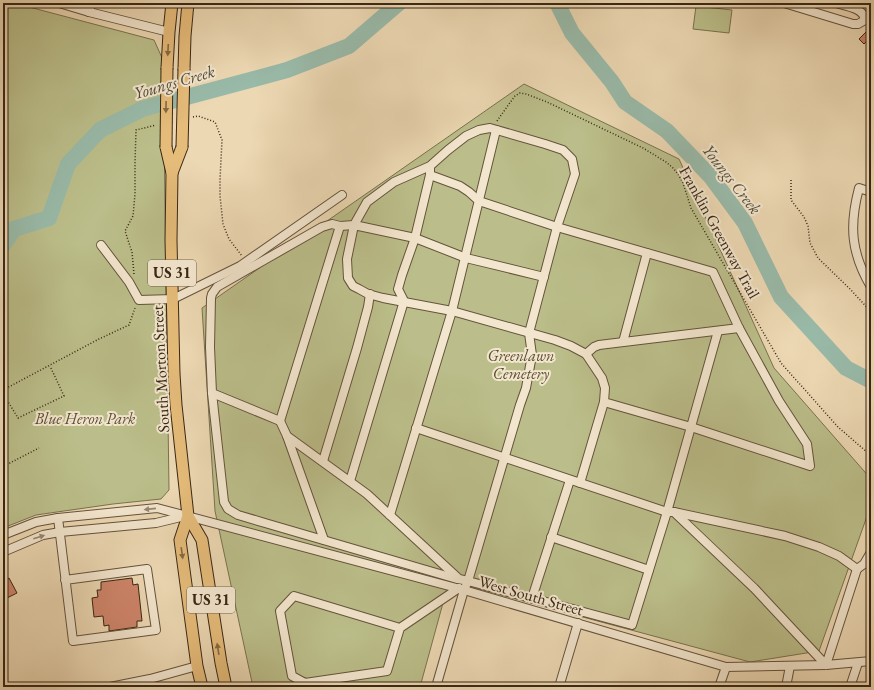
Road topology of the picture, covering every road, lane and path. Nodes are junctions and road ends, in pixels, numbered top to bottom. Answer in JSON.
{"nodes":[{"id":1,"x":59,"y":3,"type":"edge"},
{"id":2,"x":91,"y":3,"type":"edge"},
{"id":3,"x":172,"y":3,"type":"edge"},
{"id":4,"x":188,"y":3,"type":"edge"},
{"id":5,"x":784,"y":3,"type":"edge"},
{"id":6,"x":836,"y":3,"type":"edge"},
{"id":7,"x":89,"y":12,"type":"junction"},
{"id":8,"x":868,"y":21,"type":"edge"},
{"id":9,"x":169,"y":32,"type":"junction"},
{"id":10,"x":185,"y":36,"type":"junction"},
{"id":11,"x":190,"y":117,"type":"dead end"},
{"id":12,"x":159,"y":124,"type":"dead end"},
{"id":13,"x":493,"y":129,"type":"junction"},
{"id":14,"x":430,"y":171,"type":"junction"},
{"id":15,"x":172,"y":173,"type":"junction"},
{"id":16,"x":791,"y":180,"type":"dead end"},
{"id":17,"x":871,"y":192,"type":"edge"},
{"id":18,"x":342,"y":194,"type":"dead end"},
{"id":19,"x":479,"y":201,"type":"junction"},
{"id":20,"x":354,"y":225,"type":"junction"},
{"id":21,"x":340,"y":226,"type":"junction"},
{"id":22,"x":557,"y":228,"type":"junction"},
{"id":23,"x":415,"y":238,"type":"junction"},
{"id":24,"x":101,"y":245,"type":"dead end"},
{"id":25,"x":647,"y":253,"type":"junction"},
{"id":26,"x":466,"y":258,"type":"junction"},
{"id":27,"x":246,"y":262,"type":"junction"},
{"id":28,"x":544,"y":277,"type":"junction"},
{"id":29,"x":871,"y":287,"type":"edge"},
{"id":30,"x":136,"y":294,"type":"junction"},
{"id":31,"x":370,"y":294,"type":"junction"},
{"id":32,"x":173,"y":298,"type":"junction"},
{"id":33,"x":404,"y":301,"type":"junction"},
{"id":34,"x":452,"y":311,"type":"junction"},
{"id":35,"x":871,"y":312,"type":"edge"},
{"id":36,"x":739,"y":328,"type":"junction"},
{"id":37,"x":718,"y":331,"type":"junction"},
{"id":38,"x":529,"y":333,"type":"junction"},
{"id":39,"x":623,"y":342,"type":"junction"},
{"id":40,"x":586,"y":354,"type":"junction"},
{"id":41,"x":50,"y":366,"type":"junction"},
{"id":42,"x":7,"y":388,"type":"junction"},
{"id":43,"x":3,"y":390,"type":"edge"},
{"id":44,"x":212,"y":393,"type":"junction"},
{"id":45,"x":7,"y":400,"type":"junction"},
{"id":46,"x":604,"y":402,"type":"junction"},
{"id":47,"x":280,"y":421,"type":"junction"},
{"id":48,"x":691,"y":427,"type":"junction"},
{"id":49,"x":416,"y":428,"type":"junction"},
{"id":50,"x":287,"y":436,"type":"junction"},
{"id":51,"x":39,"y":448,"type":"dead end"},
{"id":52,"x":871,"y":454,"type":"edge"},
{"id":53,"x":504,"y":458,"type":"junction"},
{"id":54,"x":323,"y":461,"type":"junction"},
{"id":55,"x":3,"y":466,"type":"edge"},
{"id":56,"x":350,"y":480,"type":"junction"},
{"id":57,"x":570,"y":480,"type":"junction"},
{"id":58,"x":580,"y":483,"type":"junction"},
{"id":59,"x":671,"y":512,"type":"junction"},
{"id":60,"x":110,"y":514,"type":"junction"},
{"id":61,"x":390,"y":515,"type":"junction"},
{"id":62,"x":188,"y":516,"type":"junction"},
{"id":63,"x":58,"y":518,"type":"junction"},
{"id":64,"x":111,"y":527,"type":"junction"},
{"id":65,"x":60,"y":532,"type":"junction"},
{"id":66,"x":3,"y":535,"type":"edge"},
{"id":67,"x":551,"y":537,"type":"junction"},
{"id":68,"x":324,"y":540,"type":"junction"},
{"id":69,"x":3,"y":552,"type":"edge"},
{"id":70,"x":871,"y":552,"type":"edge"},
{"id":71,"x":858,"y":569,"type":"junction"},
{"id":72,"x":649,"y":570,"type":"junction"},
{"id":73,"x":65,"y":580,"type":"junction"},
{"id":74,"x":463,"y":580,"type":"junction"},
{"id":75,"x":462,"y":589,"type":"junction"},
{"id":76,"x":532,"y":598,"type":"junction"},
{"id":77,"x":578,"y":623,"type":"junction"},
{"id":78,"x":400,"y":628,"type":"junction"},
{"id":79,"x":871,"y":661,"type":"edge"},
{"id":80,"x":858,"y":663,"type":"junction"},
{"id":81,"x":826,"y":665,"type":"junction"},
{"id":82,"x":197,"y":666,"type":"junction"},
{"id":83,"x":790,"y":666,"type":"junction"},
{"id":84,"x":726,"y":667,"type":"junction"},
{"id":85,"x":110,"y":687,"type":"edge"},
{"id":86,"x":202,"y":687,"type":"edge"},
{"id":87,"x":226,"y":687,"type":"edge"},
{"id":88,"x":436,"y":687,"type":"edge"},
{"id":89,"x":559,"y":687,"type":"edge"},
{"id":90,"x":719,"y":687,"type":"edge"},
{"id":91,"x":786,"y":687,"type":"edge"},
{"id":92,"x":850,"y":687,"type":"edge"}],
"edges":[{"from":1,"to":7,"type":"street"},
{"from":2,"to":7,"type":"street"},
{"from":3,"to":9,"type":"main road","name":"South Morton Street","number":"US 31"},
{"from":4,"to":10,"type":"main road","name":"South Morton Street","number":"US 31"},
{"from":5,"to":8,"type":"street"},
{"from":6,"to":8,"type":"street"},
{"from":7,"to":9,"type":"street"},
{"from":9,"to":10,"type":"main road"},
{"from":9,"to":15,"type":"main road","name":"South Morton Street","number":"US 31","one_way":true,"bridge":true},
{"from":10,"to":15,"type":"main road","name":"South Morton Street","number":"US 31","bridge":true},
{"from":11,"to":27,"type":"path"},
{"from":12,"to":30,"type":"path"},
{"from":13,"to":14,"type":"street"},
{"from":13,"to":19,"type":"street"},
{"from":13,"to":22,"type":"street"},
{"from":13,"to":52,"type":"path","name":"Franklin Greenway Trail"},
{"from":14,"to":19,"type":"street"},
{"from":14,"to":20,"type":"street"},
{"from":14,"to":23,"type":"street"},
{"from":15,"to":32,"type":"main road","name":"South Morton Street","number":"US 31"},
{"from":16,"to":35,"type":"path"},
{"from":17,"to":29,"type":"street"},
{"from":18,"to":27,"type":"street"},
{"from":19,"to":22,"type":"street"},
{"from":19,"to":26,"type":"street"},
{"from":20,"to":21,"type":"street"},
{"from":20,"to":23,"type":"street"},
{"from":20,"to":31,"type":"street"},
{"from":21,"to":44,"type":"street"},
{"from":21,"to":47,"type":"street"},
{"from":22,"to":25,"type":"street"},
{"from":22,"to":28,"type":"street"},
{"from":23,"to":26,"type":"street"},
{"from":23,"to":33,"type":"street"},
{"from":24,"to":30,"type":"street"},
{"from":25,"to":36,"type":"street"},
{"from":25,"to":39,"type":"street"},
{"from":26,"to":28,"type":"street"},
{"from":26,"to":34,"type":"street"},
{"from":27,"to":32,"type":"street"},
{"from":28,"to":38,"type":"street"},
{"from":30,"to":32,"type":"street"},
{"from":30,"to":41,"type":"path"},
{"from":31,"to":33,"type":"street"},
{"from":31,"to":54,"type":"street"},
{"from":32,"to":62,"type":"main road","name":"South Morton Street","number":"US 31"},
{"from":33,"to":34,"type":"street"},
{"from":33,"to":56,"type":"street"},
{"from":34,"to":38,"type":"street"},
{"from":34,"to":49,"type":"street"},
{"from":36,"to":37,"type":"street"},
{"from":36,"to":48,"type":"street"},
{"from":37,"to":39,"type":"street"},
{"from":37,"to":48,"type":"street"},
{"from":38,"to":40,"type":"street"},
{"from":38,"to":53,"type":"street"},
{"from":39,"to":40,"type":"street"},
{"from":40,"to":46,"type":"street"},
{"from":41,"to":42,"type":"path"},
{"from":41,"to":45,"type":"path"},
{"from":42,"to":43,"type":"path"},
{"from":42,"to":45,"type":"path"},
{"from":44,"to":47,"type":"street"},
{"from":44,"to":68,"type":"street"},
{"from":45,"to":55,"type":"path"},
{"from":46,"to":48,"type":"street"},
{"from":46,"to":58,"type":"street"},
{"from":47,"to":50,"type":"street"},
{"from":48,"to":59,"type":"street"},
{"from":49,"to":53,"type":"street"},
{"from":49,"to":61,"type":"street"},
{"from":50,"to":54,"type":"street"},
{"from":50,"to":68,"type":"street"},
{"from":51,"to":55,"type":"path"},
{"from":53,"to":57,"type":"street"},
{"from":53,"to":74,"type":"street"},
{"from":54,"to":56,"type":"street"},
{"from":56,"to":61,"type":"street"},
{"from":57,"to":58,"type":"street"},
{"from":57,"to":67,"type":"street"},
{"from":58,"to":59,"type":"street"},
{"from":59,"to":71,"type":"street"},
{"from":59,"to":72,"type":"street"},
{"from":59,"to":81,"type":"street"},
{"from":62,"to":60,"type":"street","name":"West South Street","one_way":true},
{"from":60,"to":63,"type":"street","name":"West South Street"},
{"from":60,"to":64,"type":"street"},
{"from":61,"to":74,"type":"street"},
{"from":62,"to":64,"type":"street"},
{"from":62,"to":75,"type":"street","name":"West South Street"},
{"from":62,"to":82,"type":"main road","number":"US 31","one_way":true},
{"from":87,"to":62,"type":"main road","number":"US 31","one_way":true},
{"from":63,"to":65,"type":"street"},
{"from":63,"to":66,"type":"street","name":"West South Street"},
{"from":64,"to":65,"type":"street"},
{"from":69,"to":65,"type":"street","one_way":true},
{"from":65,"to":73,"type":"street"},
{"from":67,"to":72,"type":"street"},
{"from":67,"to":76,"type":"street"},
{"from":68,"to":74,"type":"street"},
{"from":70,"to":71,"type":"street"},
{"from":71,"to":81,"type":"street"},
{"from":72,"to":76,"type":"street"},
{"from":73,"to":73,"type":"street"},
{"from":74,"to":75,"type":"street"},
{"from":74,"to":76,"type":"street"},
{"from":75,"to":77,"type":"street","name":"West South Street"},
{"from":75,"to":78,"type":"street"},
{"from":75,"to":88,"type":"street"},
{"from":77,"to":84,"type":"street","name":"West South Street"},
{"from":77,"to":89,"type":"street"},
{"from":78,"to":78,"type":"street"},
{"from":79,"to":80,"type":"street","name":"West South Street"},
{"from":80,"to":81,"type":"street","name":"West South Street"},
{"from":80,"to":92,"type":"street"},
{"from":81,"to":83,"type":"street","name":"West South Street"},
{"from":82,"to":85,"type":"street"},
{"from":82,"to":86,"type":"main road","number":"US 31"},
{"from":83,"to":84,"type":"street","name":"West South Street"},
{"from":83,"to":91,"type":"street"},
{"from":84,"to":90,"type":"street"}]}
